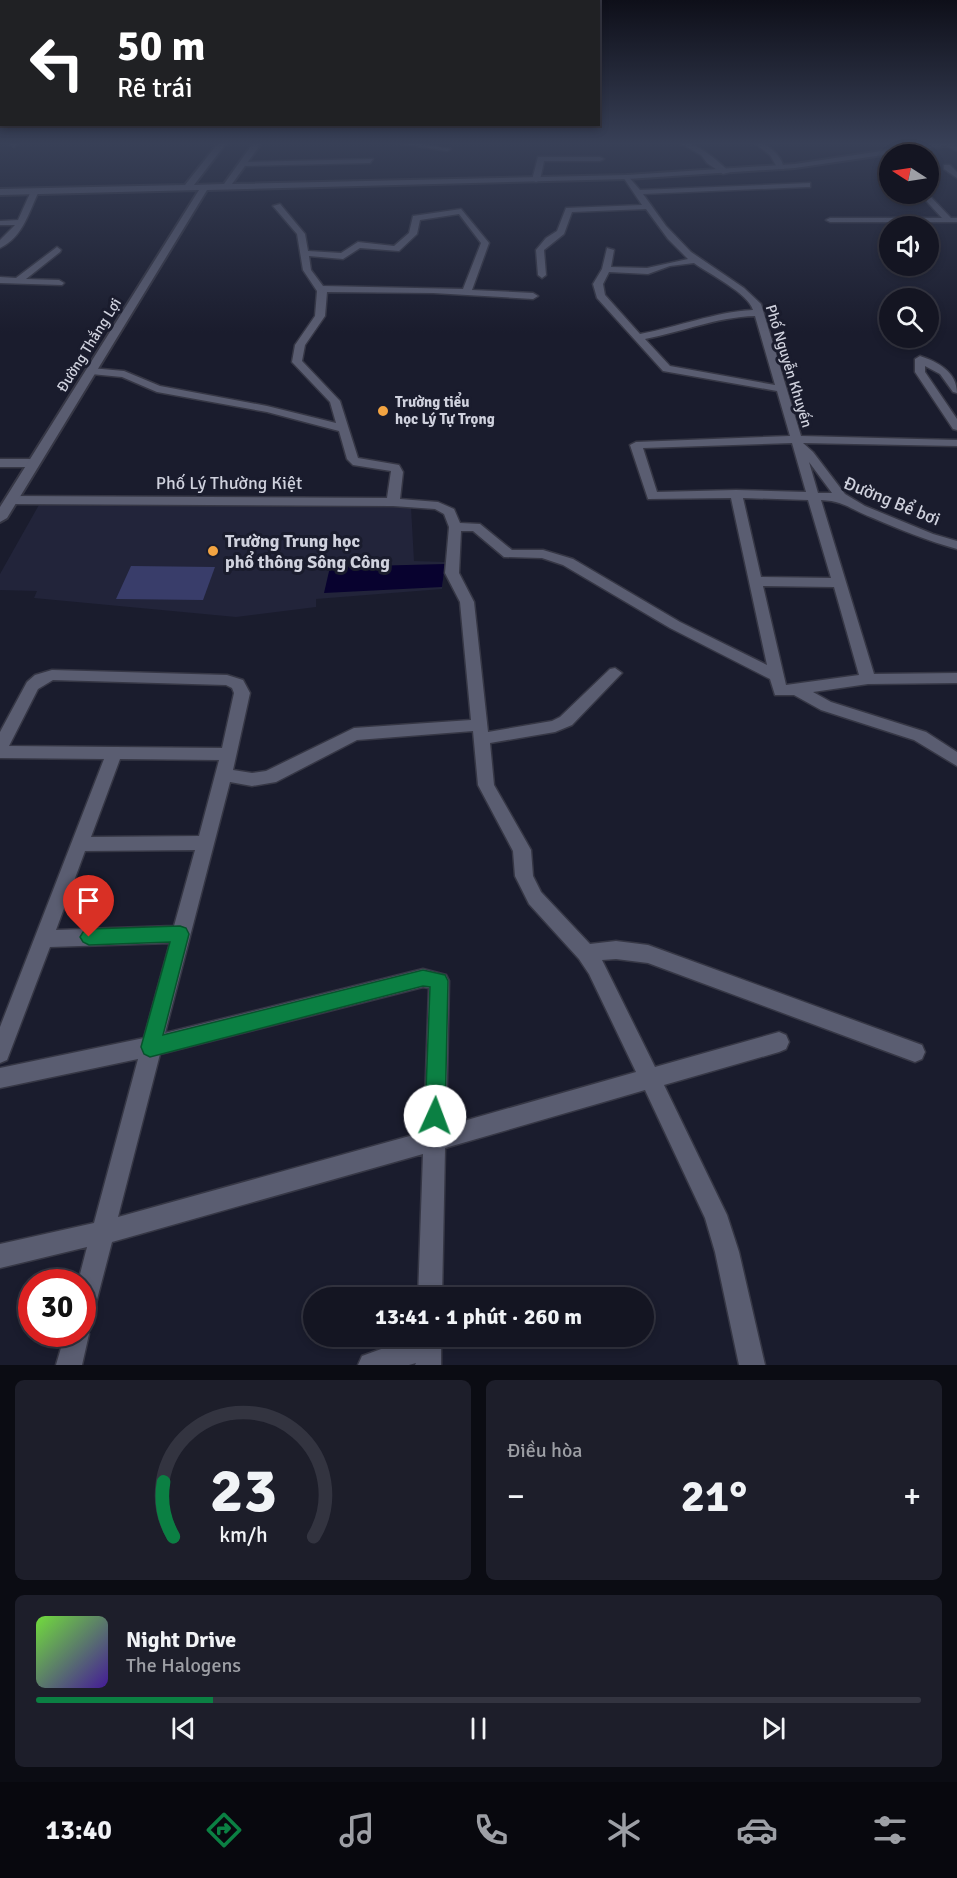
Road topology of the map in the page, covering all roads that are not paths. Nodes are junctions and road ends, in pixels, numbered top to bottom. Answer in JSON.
{"nodes":[{"id":1,"x":29,"y":206,"type":"edge"},
{"id":2,"x":193,"y":206,"type":"edge"},
{"id":3,"x":277,"y":206,"type":"dead end"},
{"id":4,"x":937,"y":206,"type":"edge"},
{"id":5,"x":647,"y":207,"type":"joint"},
{"id":6,"x":830,"y":220,"type":"dead end"},
{"id":7,"x":953,"y":220,"type":"edge"},
{"id":8,"x":22,"y":222,"type":"junction"},
{"id":9,"x":0,"y":224,"type":"edge"},
{"id":10,"x":0,"y":244,"type":"edge"},
{"id":11,"x":57,"y":250,"type":"dead end"},
{"id":12,"x":610,"y":250,"type":"dead end"},
{"id":13,"x":304,"y":253,"type":"junction"},
{"id":14,"x":696,"y":260,"type":"junction"},
{"id":15,"x":606,"y":269,"type":"junction"},
{"id":16,"x":542,"y":276,"type":"dead end"},
{"id":17,"x":0,"y":280,"type":"edge"},
{"id":18,"x":19,"y":280,"type":"junction"},
{"id":19,"x":59,"y":283,"type":"dead end"},
{"id":20,"x":322,"y":289,"type":"junction"},
{"id":21,"x":467,"y":292,"type":"junction"},
{"id":22,"x":534,"y":296,"type":"dead end"},
{"id":23,"x":760,"y":313,"type":"junction"},
{"id":24,"x":639,"y":337,"type":"junction"},
{"id":25,"x":91,"y":371,"type":"junction"},
{"id":26,"x":781,"y":389,"type":"junction"},
{"id":27,"x":957,"y":390,"type":"edge"},
{"id":28,"x":957,"y":427,"type":"edge"},
{"id":29,"x":345,"y":429,"type":"junction"},
{"id":30,"x":797,"y":442,"type":"junction"},
{"id":31,"x":957,"y":443,"type":"edge"},
{"id":32,"x":957,"y":449,"type":"edge"},
{"id":33,"x":0,"y":463,"type":"edge"},
{"id":34,"x":34,"y":463,"type":"junction"},
{"id":35,"x":736,"y":494,"type":"junction"},
{"id":36,"x":812,"y":495,"type":"junction"},
{"id":37,"x":841,"y":497,"type":"junction"},
{"id":38,"x":11,"y":500,"type":"junction"},
{"id":39,"x":393,"y":502,"type":"junction"},
{"id":40,"x":0,"y":518,"type":"edge"},
{"id":41,"x":455,"y":527,"type":"junction"},
{"id":42,"x":957,"y":545,"type":"edge"},
{"id":43,"x":756,"y":581,"type":"junction"},
{"id":44,"x":839,"y":583,"type":"junction"},
{"id":45,"x":615,"y":674,"type":"dead end"},
{"id":46,"x":777,"y":676,"type":"junction"},
{"id":47,"x":957,"y":678,"type":"edge"},
{"id":48,"x":868,"y":679,"type":"junction"},
{"id":49,"x":796,"y":689,"type":"junction"},
{"id":50,"x":480,"y":732,"type":"junction"},
{"id":51,"x":0,"y":747,"type":"edge"},
{"id":52,"x":0,"y":752,"type":"edge"},
{"id":53,"x":114,"y":753,"type":"junction"},
{"id":54,"x":229,"y":754,"type":"junction"},
{"id":55,"x":957,"y":760,"type":"edge"},
{"id":56,"x":223,"y":774,"type":"junction"},
{"id":57,"x":205,"y":843,"type":"junction"},
{"id":58,"x":79,"y":844,"type":"junction"},
{"id":59,"x":180,"y":934,"type":"junction"},
{"id":60,"x":43,"y":939,"type":"junction"},
{"id":61,"x":586,"y":953,"type":"junction"},
{"id":62,"x":779,"y":1041,"type":"dead end"},
{"id":63,"x":150,"y":1047,"type":"junction"},
{"id":64,"x":915,"y":1052,"type":"dead end"},
{"id":65,"x":0,"y":1053,"type":"edge"},
{"id":66,"x":0,"y":1078,"type":"edge"},
{"id":67,"x":650,"y":1078,"type":"junction"},
{"id":68,"x":434,"y":1138,"type":"junction"},
{"id":69,"x":103,"y":1232,"type":"junction"},
{"id":70,"x":0,"y":1256,"type":"edge"},
{"id":71,"x":93,"y":1269,"type":"edge"},
{"id":72,"x":430,"y":1287,"type":"edge"},
{"id":73,"x":74,"y":1347,"type":"edge"},
{"id":74,"x":429,"y":1349,"type":"edge"},
{"id":75,"x":69,"y":1365,"type":"edge"},
{"id":76,"x":371,"y":1365,"type":"edge"},
{"id":77,"x":752,"y":1365,"type":"edge"}],
"edges":[{"from":1,"to":8,"type":"street"},
{"from":2,"to":25,"type":"street","name":"Đường Thắng Lợi"},
{"from":3,"to":13,"type":"street"},
{"from":4,"to":7,"type":"street"},
{"from":5,"to":14,"type":"street","name":"Phố Nguyễn Khuyến"},
{"from":5,"to":16,"type":"street"},
{"from":6,"to":7,"type":"street"},
{"from":8,"to":9,"type":"street"},
{"from":8,"to":10,"type":"street"},
{"from":11,"to":18,"type":"street"},
{"from":12,"to":15,"type":"street"},
{"from":13,"to":20,"type":"street"},
{"from":13,"to":21,"type":"street"},
{"from":14,"to":15,"type":"street"},
{"from":14,"to":23,"type":"street","name":"Phố Nguyễn Khuyến"},
{"from":15,"to":24,"type":"street"},
{"from":17,"to":18,"type":"street"},
{"from":18,"to":19,"type":"street"},
{"from":20,"to":21,"type":"street"},
{"from":20,"to":29,"type":"street"},
{"from":21,"to":22,"type":"street"},
{"from":23,"to":24,"type":"street"},
{"from":23,"to":26,"type":"street","name":"Phố Nguyễn Khuyến"},
{"from":24,"to":26,"type":"street"},
{"from":25,"to":29,"type":"street"},
{"from":25,"to":34,"type":"street","name":"Đường Thắng Lợi"},
{"from":26,"to":30,"type":"street","name":"Phố Nguyễn Khuyến"},
{"from":27,"to":28,"type":"street"},
{"from":29,"to":39,"type":"street"},
{"from":30,"to":31,"type":"street"},
{"from":30,"to":32,"type":"street"},
{"from":30,"to":35,"type":"street","name":"Đường Bể bơi"},
{"from":30,"to":36,"type":"street","name":"Phố Nguyễn Khuyến"},
{"from":30,"to":37,"type":"street"},
{"from":33,"to":34,"type":"street"},
{"from":34,"to":38,"type":"street","name":"Đường Thắng Lợi"},
{"from":35,"to":36,"type":"street","name":"Đường Bể bơi"},
{"from":35,"to":43,"type":"street"},
{"from":36,"to":37,"type":"street","name":"Đường Bể bơi"},
{"from":36,"to":44,"type":"street","name":"Phố Nguyễn Khuyến"},
{"from":37,"to":42,"type":"street","name":"Đường Bể bơi"},
{"from":38,"to":39,"type":"street","name":"Phố Lý Thường Kiệt"},
{"from":38,"to":40,"type":"street","name":"Đường Thắng Lợi"},
{"from":39,"to":41,"type":"street","name":"Phố Lý Thường Kiệt"},
{"from":41,"to":46,"type":"street"},
{"from":41,"to":50,"type":"street"},
{"from":43,"to":44,"type":"street"},
{"from":43,"to":46,"type":"street"},
{"from":44,"to":48,"type":"street","name":"Phố Nguyễn Khuyến"},
{"from":45,"to":50,"type":"street"},
{"from":46,"to":49,"type":"street"},
{"from":47,"to":48,"type":"street"},
{"from":48,"to":49,"type":"street"},
{"from":49,"to":55,"type":"street"},
{"from":50,"to":56,"type":"street"},
{"from":50,"to":61,"type":"street"},
{"from":51,"to":54,"type":"street"},
{"from":52,"to":53,"type":"street"},
{"from":53,"to":54,"type":"street"},
{"from":53,"to":58,"type":"street"},
{"from":54,"to":56,"type":"street"},
{"from":56,"to":57,"type":"street"},
{"from":57,"to":58,"type":"street"},
{"from":57,"to":59,"type":"street"},
{"from":58,"to":60,"type":"street"},
{"from":59,"to":60,"type":"street"},
{"from":59,"to":63,"type":"street"},
{"from":60,"to":65,"type":"street"},
{"from":61,"to":64,"type":"street"},
{"from":61,"to":67,"type":"street"},
{"from":62,"to":67,"type":"street"},
{"from":63,"to":66,"type":"street"},
{"from":63,"to":68,"type":"street"},
{"from":63,"to":69,"type":"street"},
{"from":67,"to":68,"type":"street"},
{"from":67,"to":77,"type":"street"},
{"from":68,"to":69,"type":"street"},
{"from":68,"to":72,"type":"street"},
{"from":69,"to":70,"type":"street"},
{"from":69,"to":71,"type":"street"},
{"from":73,"to":75,"type":"street"},
{"from":74,"to":76,"type":"street"}]}
